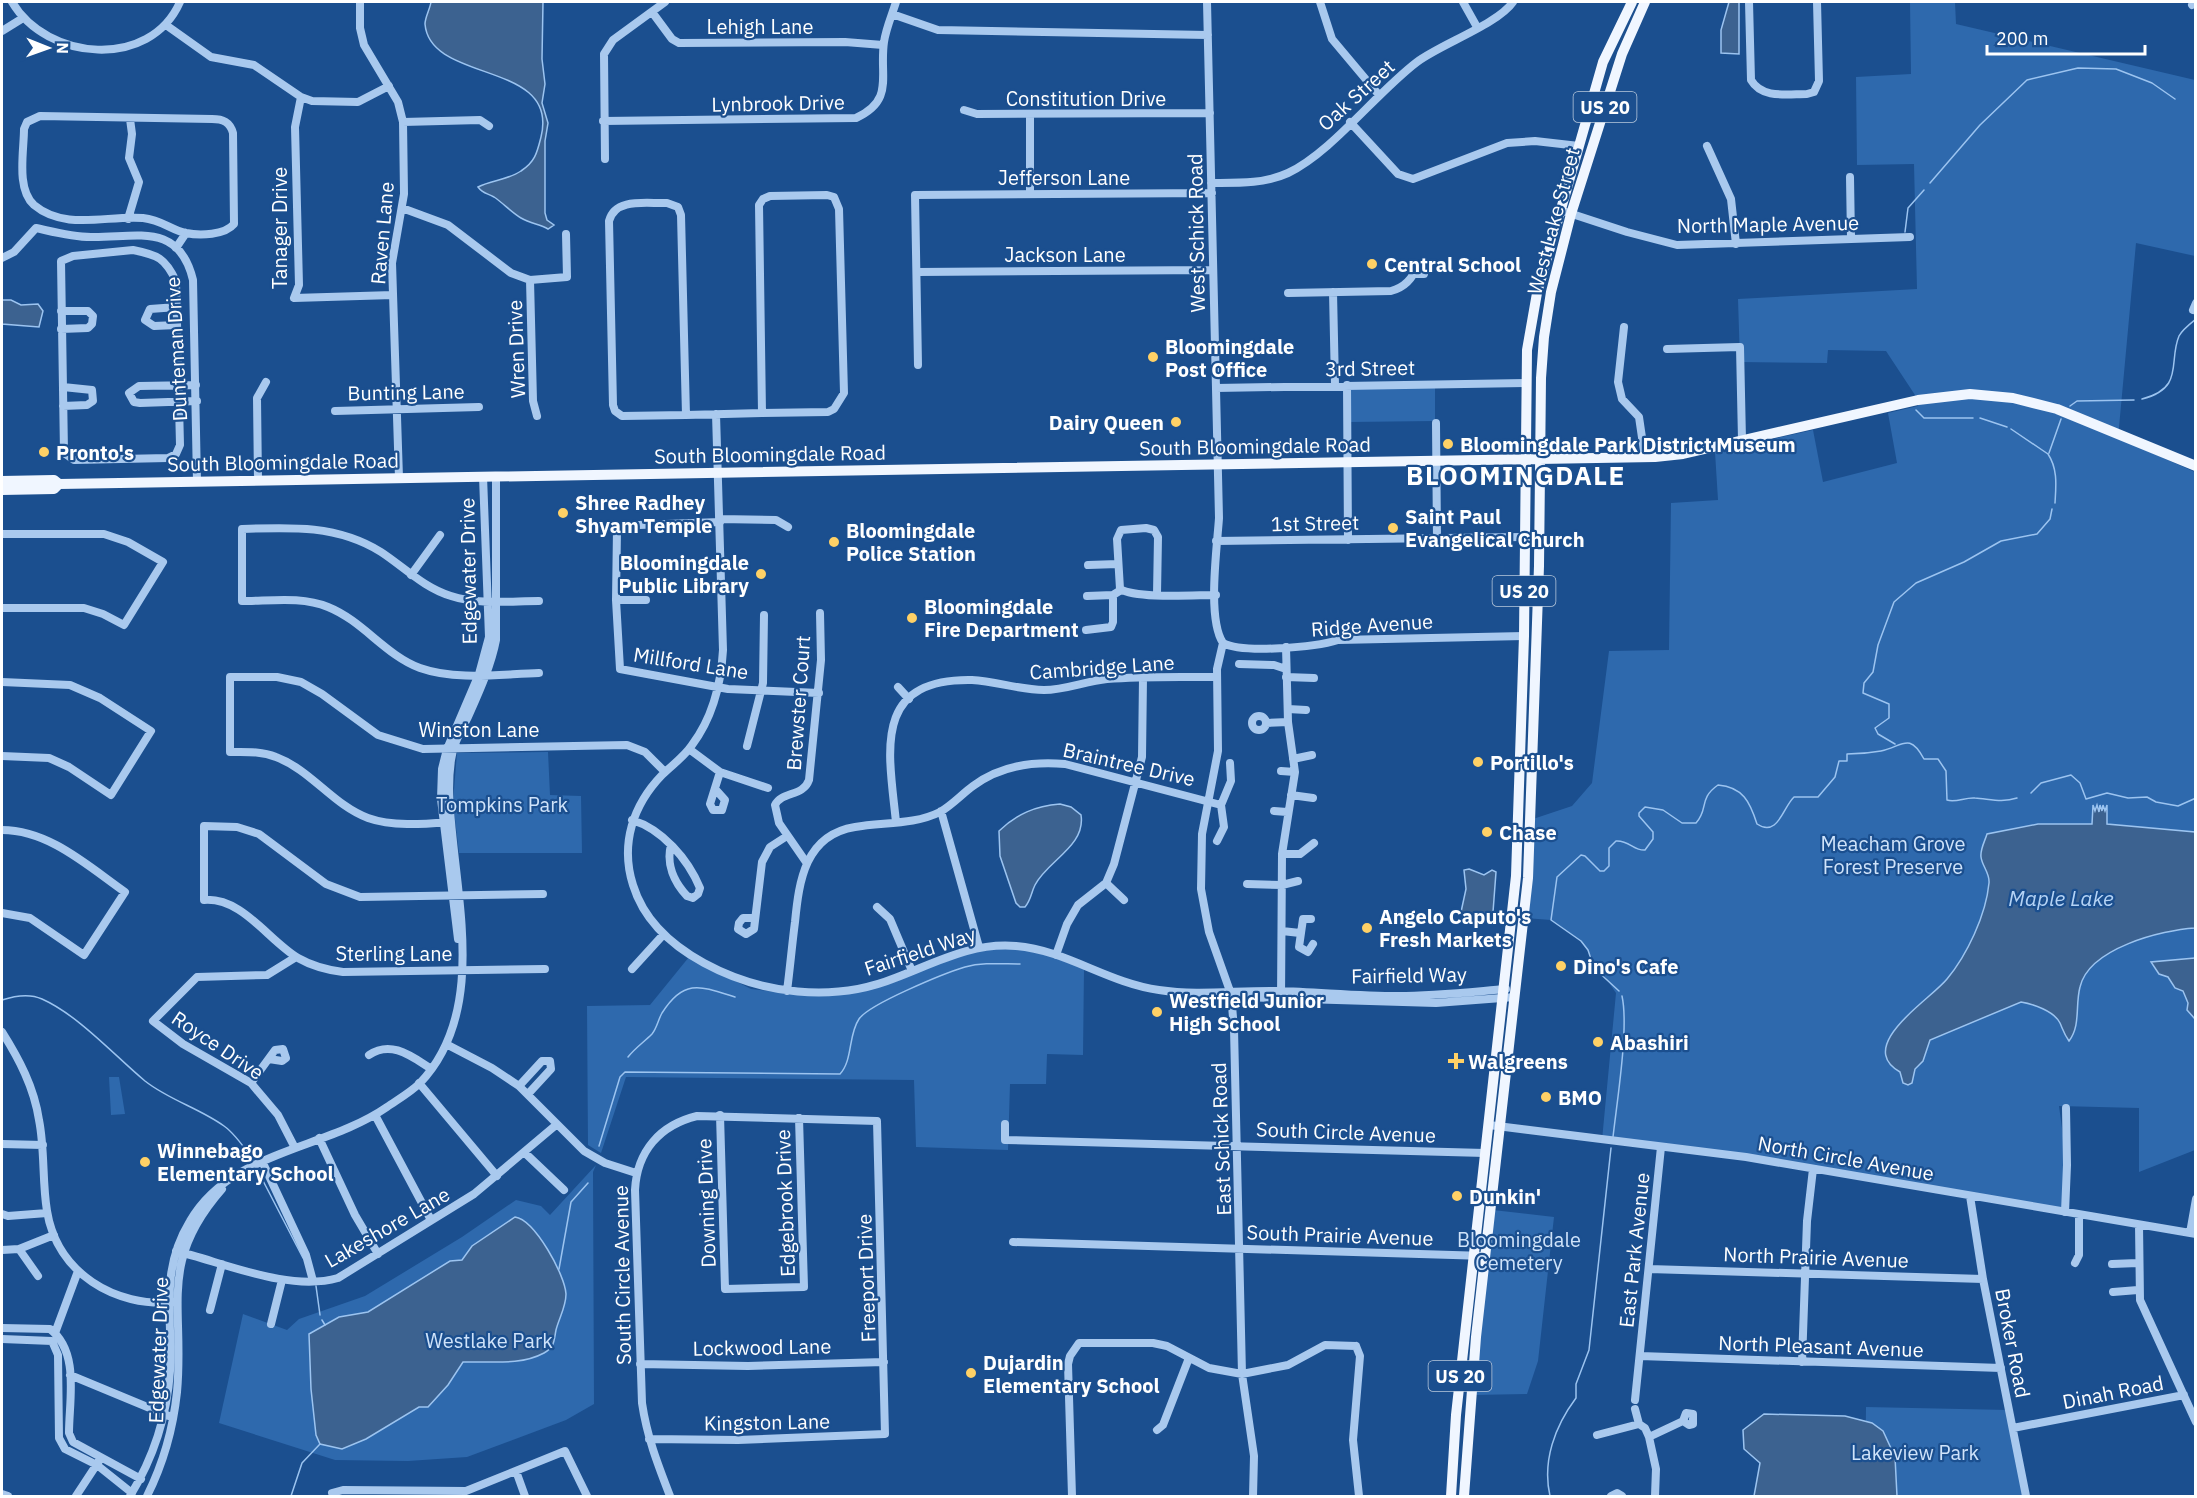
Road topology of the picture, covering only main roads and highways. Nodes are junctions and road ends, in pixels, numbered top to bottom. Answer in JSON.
{"nodes":[{"id":1,"x":1632,"y":2,"type":"edge"},
{"id":2,"x":1645,"y":2,"type":"edge"},
{"id":3,"x":1565,"y":212,"type":"junction"},
{"id":4,"x":1524,"y":459,"type":"junction"},
{"id":5,"x":1540,"y":459,"type":"junction"},
{"id":6,"x":2196,"y":466,"type":"edge"},
{"id":7,"x":2,"y":480,"type":"edge"},
{"id":8,"x":59,"y":484,"type":"junction"},
{"id":9,"x":2,"y":490,"type":"edge"},
{"id":10,"x":1524,"y":636,"type":"junction"},
{"id":11,"x":1536,"y":654,"type":"junction"},
{"id":12,"x":1510,"y":993,"type":"junction"},
{"id":13,"x":1480,"y":1256,"type":"junction"},
{"id":14,"x":1450,"y":1497,"type":"edge"},
{"id":15,"x":1464,"y":1497,"type":"edge"}],
"edges":[{"from":1,"to":3,"type":"main road","name":"West Lake Street","number":"US 20"},
{"from":2,"to":3,"type":"main road","name":"West Lake Street","number":"US 20"},
{"from":3,"to":4,"type":"main road","name":"West Lake Street","number":"US 20"},
{"from":3,"to":5,"type":"main road","name":"West Lake Street","number":"US 20"},
{"from":4,"to":5,"type":"main road","name":"South Bloomingdale Road"},
{"from":4,"to":8,"type":"main road","name":"South Bloomingdale Road"},
{"from":4,"to":10,"type":"main road","number":"US 20"},
{"from":5,"to":6,"type":"main road","name":"South Bloomingdale Road"},
{"from":5,"to":11,"type":"main road","number":"US 20"},
{"from":7,"to":8,"type":"main road"},
{"from":8,"to":9,"type":"main road","name":"South Bloomingdale Road"},
{"from":10,"to":11,"type":"main road"},
{"from":10,"to":12,"type":"main road","number":"US 20"},
{"from":11,"to":12,"type":"main road","number":"US 20"},
{"from":12,"to":13,"type":"main road","number":"US 20"},
{"from":12,"to":13,"type":"main road","number":"US 20"},
{"from":13,"to":14,"type":"main road","number":"US 20"},
{"from":13,"to":15,"type":"main road","number":"US 20"}]}
